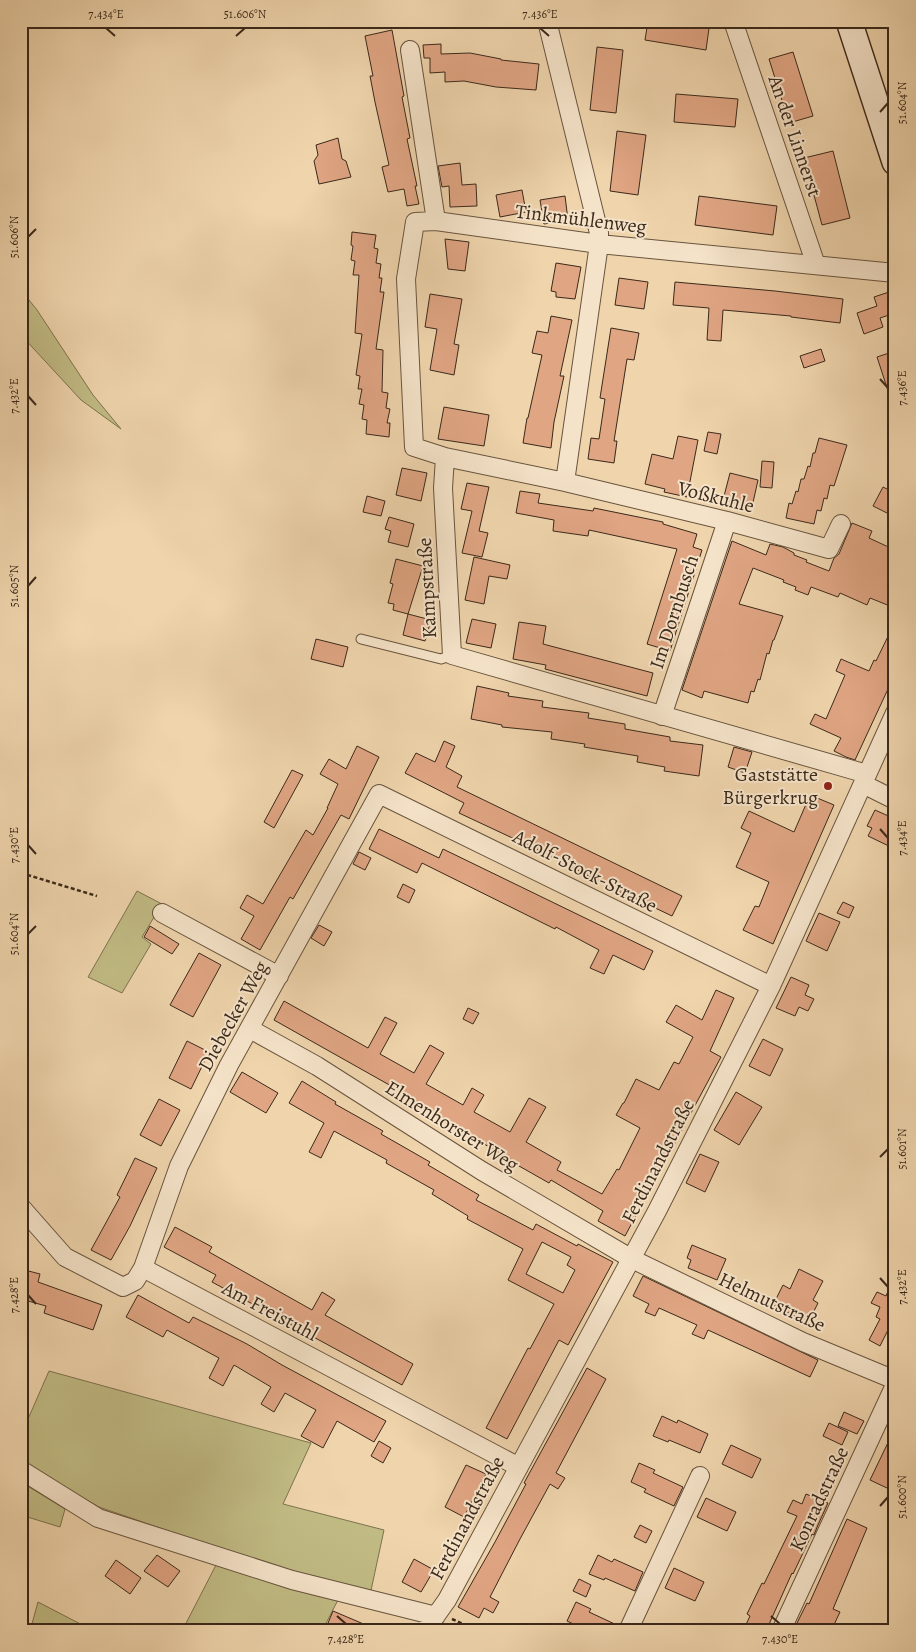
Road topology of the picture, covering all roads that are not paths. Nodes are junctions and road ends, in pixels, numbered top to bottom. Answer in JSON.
{"nodes":[{"id":1,"x":547,"y":21,"type":"edge"},
{"id":2,"x":733,"y":21,"type":"edge"},
{"id":3,"x":849,"y":21,"type":"edge"},
{"id":4,"x":410,"y":50,"type":"dead end"},
{"id":5,"x":895,"y":162,"type":"edge"},
{"id":6,"x":436,"y":222,"type":"junction"},
{"id":7,"x":599,"y":244,"type":"junction"},
{"id":8,"x":816,"y":264,"type":"junction"},
{"id":9,"x":895,"y":273,"type":"edge"},
{"id":10,"x":444,"y":457,"type":"junction"},
{"id":11,"x":565,"y":482,"type":"junction"},
{"id":12,"x":726,"y":522,"type":"junction"},
{"id":13,"x":841,"y":524,"type":"dead end"},
{"id":14,"x":361,"y":639,"type":"dead end"},
{"id":15,"x":452,"y":655,"type":"junction"},
{"id":16,"x":895,"y":713,"type":"edge"},
{"id":17,"x":662,"y":716,"type":"junction"},
{"id":18,"x":865,"y":779,"type":"junction"},
{"id":19,"x":379,"y":794,"type":"joint"},
{"id":20,"x":895,"y":800,"type":"edge"},
{"id":21,"x":162,"y":913,"type":"dead end"},
{"id":22,"x":279,"y":976,"type":"junction"},
{"id":23,"x":771,"y":986,"type":"junction"},
{"id":24,"x":250,"y":1029,"type":"junction"},
{"id":25,"x":21,"y":1207,"type":"edge"},
{"id":26,"x":632,"y":1259,"type":"junction"},
{"id":27,"x":143,"y":1268,"type":"junction"},
{"id":28,"x":895,"y":1380,"type":"edge"},
{"id":29,"x":895,"y":1385,"type":"edge"},
{"id":30,"x":519,"y":1467,"type":"junction"},
{"id":31,"x":21,"y":1470,"type":"edge"},
{"id":32,"x":700,"y":1476,"type":"dead end"},
{"id":33,"x":436,"y":1616,"type":"junction"},
{"id":34,"x":425,"y":1631,"type":"edge"},
{"id":35,"x":628,"y":1631,"type":"edge"},
{"id":36,"x":781,"y":1631,"type":"edge"}],
"edges":[{"from":1,"to":7,"type":"street"},
{"from":2,"to":8,"type":"street","name":"An der Linnerst"},
{"from":3,"to":5,"type":"main road"},
{"from":4,"to":6,"type":"street"},
{"from":6,"to":7,"type":"street","name":"Tinkmühlenweg"},
{"from":6,"to":10,"type":"street"},
{"from":7,"to":8,"type":"street","name":"Tinkmühlenweg"},
{"from":7,"to":11,"type":"street"},
{"from":8,"to":9,"type":"street","name":"Tinkmühlenweg"},
{"from":10,"to":11,"type":"street","name":"Voßkuhle"},
{"from":10,"to":15,"type":"street","name":"Kampstraße"},
{"from":11,"to":12,"type":"street","name":"Voßkuhle"},
{"from":12,"to":13,"type":"street","name":"Voßkuhle"},
{"from":12,"to":17,"type":"street","name":"Im Dornbusch"},
{"from":14,"to":15,"type":"lane"},
{"from":15,"to":17,"type":"street","name":"Kampstraße"},
{"from":16,"to":18,"type":"street","name":"Ferdinandstraße"},
{"from":17,"to":18,"type":"street","name":"Kampstraße"},
{"from":18,"to":20,"type":"street","name":"Kampstraße"},
{"from":18,"to":23,"type":"street","name":"Ferdinandstraße"},
{"from":19,"to":22,"type":"street","name":"Diebecker Weg"},
{"from":19,"to":23,"type":"street","name":"Adolf-Stock-Straße"},
{"from":21,"to":22,"type":"street"},
{"from":22,"to":24,"type":"street","name":"Diebecker Weg"},
{"from":23,"to":26,"type":"street","name":"Ferdinandstraße"},
{"from":24,"to":26,"type":"street","name":"Elmenhorster Weg"},
{"from":24,"to":27,"type":"street","name":"Diebecker Weg"},
{"from":25,"to":27,"type":"street"},
{"from":26,"to":28,"type":"street","name":"Helmutstraße"},
{"from":26,"to":30,"type":"street","name":"Ferdinandstraße"},
{"from":27,"to":30,"type":"street","name":"Am Freistuhl"},
{"from":29,"to":36,"type":"street","name":"Konradstraße"},
{"from":30,"to":33,"type":"street","name":"Ferdinandstraße"},
{"from":31,"to":33,"type":"street"},
{"from":32,"to":35,"type":"street"},
{"from":33,"to":34,"type":"street","name":"Ferdinandstraße"}]}
